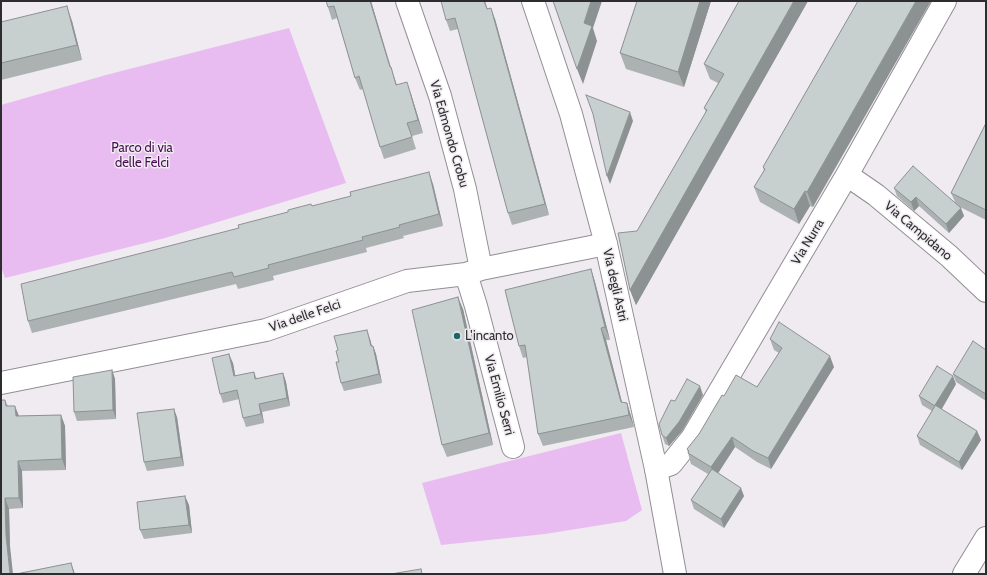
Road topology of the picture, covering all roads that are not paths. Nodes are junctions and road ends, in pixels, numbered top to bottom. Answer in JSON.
{"nodes":[{"id":1,"x":407,"y":1,"type":"edge"},
{"id":2,"x":533,"y":1,"type":"edge"},
{"id":3,"x":945,"y":1,"type":"edge"},
{"id":4,"x":847,"y":175,"type":"junction"},
{"id":5,"x":606,"y":244,"type":"junction"},
{"id":6,"x":473,"y":272,"type":"junction"},
{"id":7,"x":986,"y":291,"type":"edge"},
{"id":8,"x":1,"y":383,"type":"edge"},
{"id":9,"x":513,"y":448,"type":"dead end"},
{"id":10,"x":656,"y":469,"type":"junction"},
{"id":11,"x":986,"y":538,"type":"edge"},
{"id":12,"x":676,"y":574,"type":"edge"},
{"id":13,"x":964,"y":574,"type":"edge"}],
"edges":[{"from":1,"to":6,"type":"street","name":"Via Edmondo Crobu"},
{"from":2,"to":5,"type":"street","name":"Via degli Astri"},
{"from":3,"to":4,"type":"street","name":"Via Nurra"},
{"from":4,"to":7,"type":"street","name":"Via Campidano"},
{"from":4,"to":10,"type":"street","name":"Via Nurra"},
{"from":5,"to":6,"type":"street","name":"Via delle Felci"},
{"from":5,"to":10,"type":"street","name":"Via degli Astri"},
{"from":6,"to":8,"type":"street","name":"Via delle Felci"},
{"from":6,"to":9,"type":"street","name":"Via Emilio Serri"},
{"from":10,"to":12,"type":"street","name":"Via degli Astri"},
{"from":11,"to":13,"type":"street"}]}
